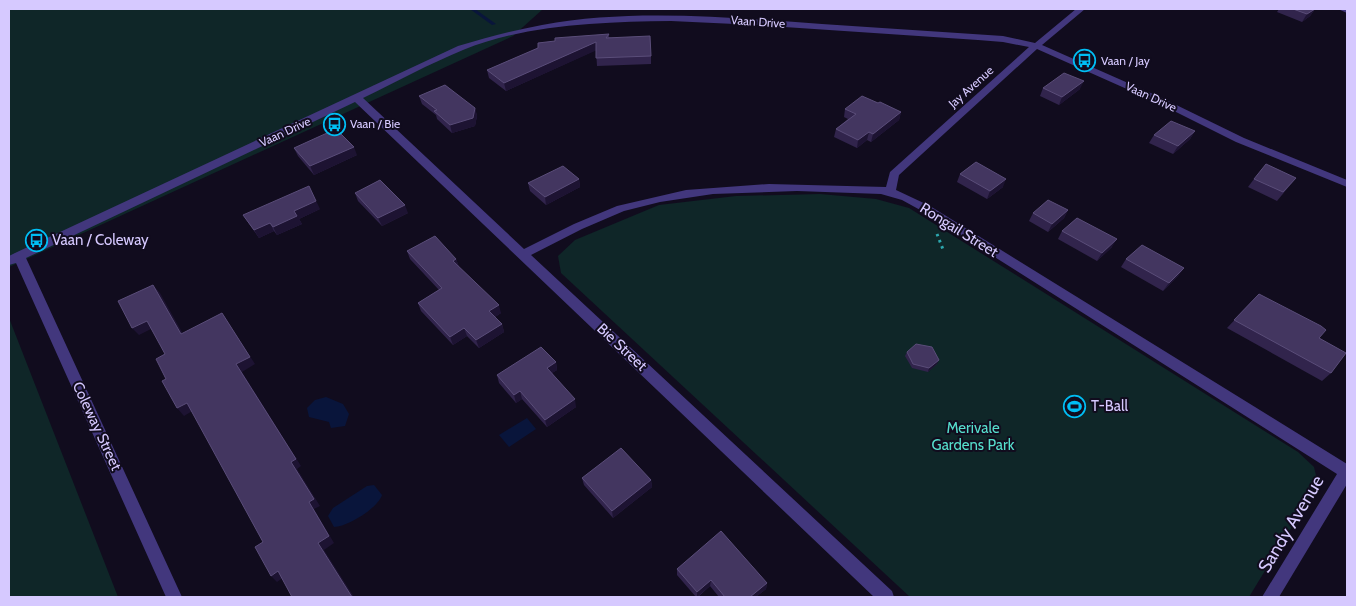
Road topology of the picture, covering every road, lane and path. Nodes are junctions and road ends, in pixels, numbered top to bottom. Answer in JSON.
{"nodes":[{"id":1,"x":723,"y":9,"type":"edge"},
{"id":2,"x":1081,"y":9,"type":"edge"},
{"id":3,"x":1342,"y":9,"type":"edge"},
{"id":4,"x":1347,"y":11,"type":"edge"},
{"id":5,"x":706,"y":19,"type":"junction"},
{"id":6,"x":1037,"y":46,"type":"junction"},
{"id":7,"x":357,"y":98,"type":"junction"},
{"id":8,"x":1347,"y":184,"type":"edge"},
{"id":9,"x":890,"y":192,"type":"junction"},
{"id":10,"x":524,"y":254,"type":"junction"},
{"id":11,"x":14,"y":259,"type":"edge"},
{"id":12,"x":1347,"y":472,"type":"edge"},
{"id":13,"x":174,"y":597,"type":"edge"},
{"id":14,"x":886,"y":597,"type":"edge"},
{"id":15,"x":1270,"y":597,"type":"edge"}],
"edges":[{"from":1,"to":5,"type":"street"},
{"from":2,"to":6,"type":"street","name":"Jay Avenue"},
{"from":3,"to":4,"type":"street"},
{"from":5,"to":6,"type":"street","name":"Vaan Drive"},
{"from":5,"to":7,"type":"street","name":"Vaan Drive"},
{"from":6,"to":8,"type":"street","name":"Vaan Drive"},
{"from":6,"to":9,"type":"street","name":"Jay Avenue"},
{"from":7,"to":10,"type":"street","name":"Bie Street"},
{"from":7,"to":11,"type":"street","name":"Vaan Drive"},
{"from":9,"to":10,"type":"street","name":"Rongail Street"},
{"from":9,"to":12,"type":"street","name":"Rongail Street"},
{"from":10,"to":14,"type":"street","name":"Bie Street"},
{"from":11,"to":13,"type":"street","name":"Coleway Street"},
{"from":12,"to":15,"type":"street","name":"Sandy Avenue"}]}
